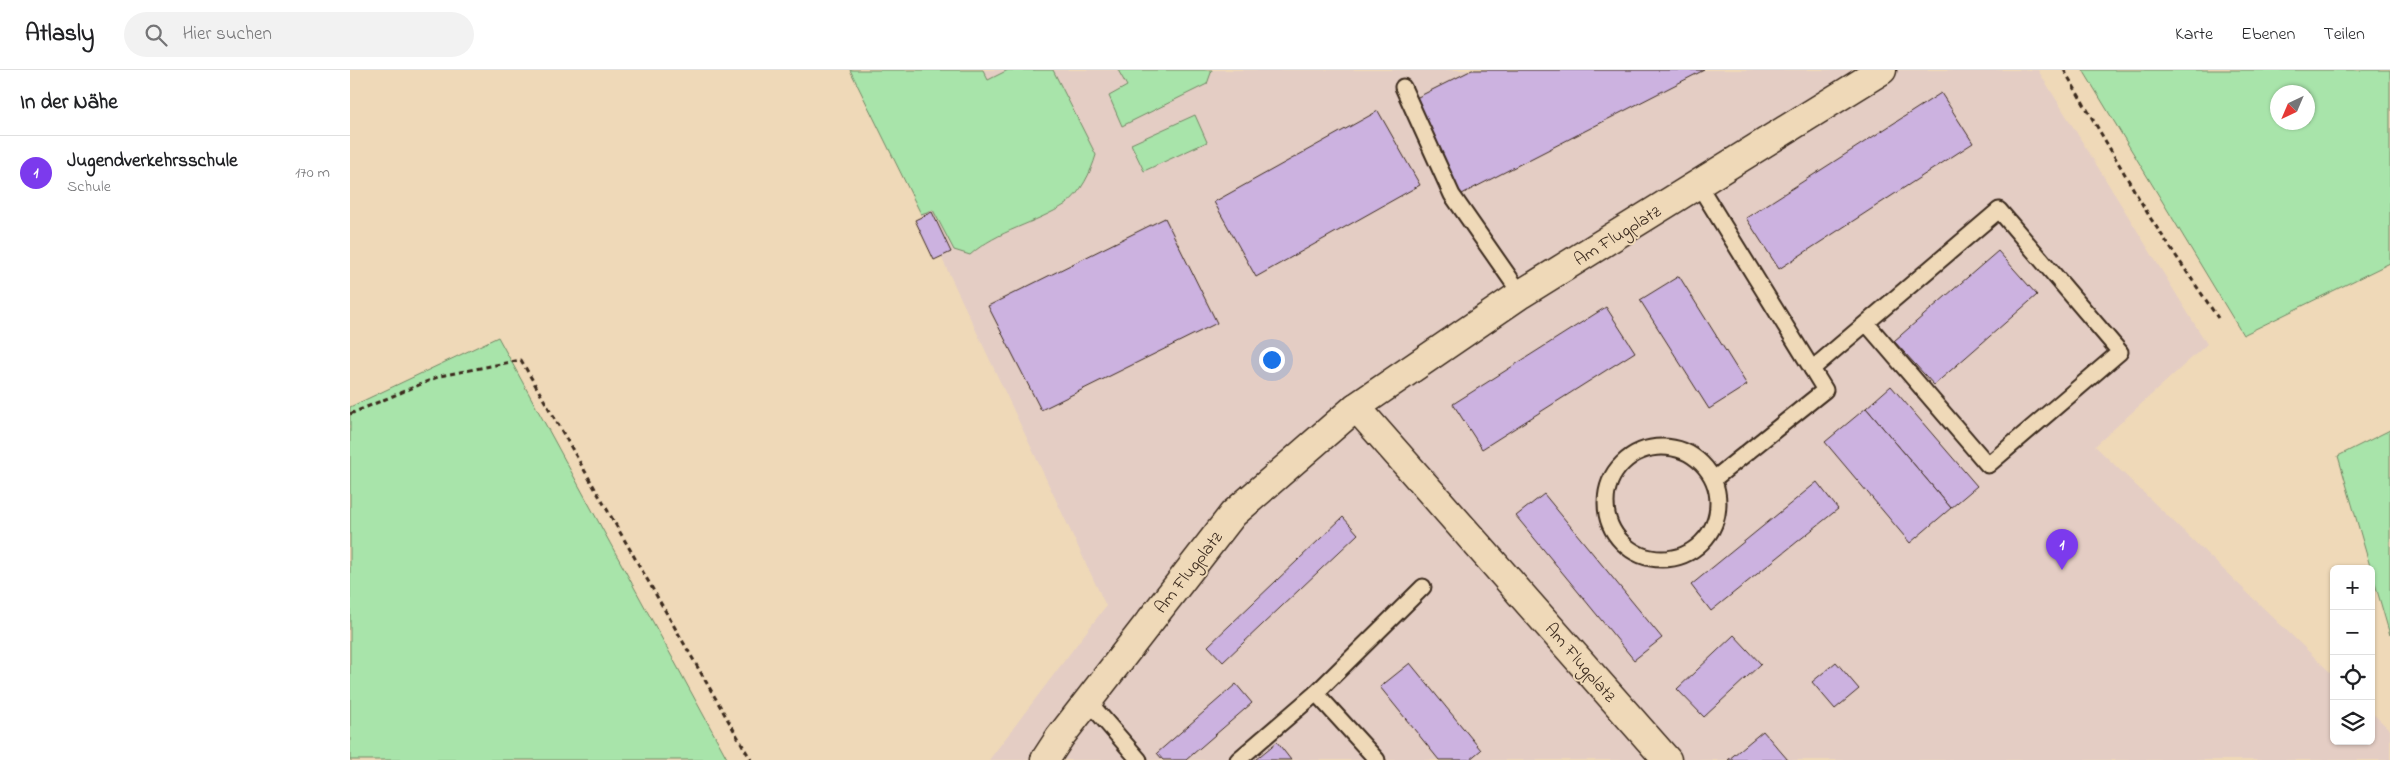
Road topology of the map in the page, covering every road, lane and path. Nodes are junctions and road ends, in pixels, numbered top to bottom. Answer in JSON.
{"nodes":[{"id":1,"x":1882,"y":70,"type":"edge"},
{"id":2,"x":2064,"y":70,"type":"edge"},
{"id":3,"x":1403,"y":88,"type":"dead end"},
{"id":4,"x":1698,"y":184,"type":"junction"},
{"id":5,"x":1521,"y":294,"type":"junction"},
{"id":6,"x":2218,"y":318,"type":"dead end"},
{"id":7,"x":1867,"y":324,"type":"junction"},
{"id":8,"x":1812,"y":369,"type":"junction"},
{"id":9,"x":1356,"y":407,"type":"junction"},
{"id":10,"x":350,"y":414,"type":"edge"},
{"id":11,"x":1714,"y":479,"type":"junction"},
{"id":12,"x":1423,"y":587,"type":"dead end"},
{"id":13,"x":1316,"y":693,"type":"junction"},
{"id":14,"x":1088,"y":701,"type":"junction"},
{"id":15,"x":751,"y":760,"type":"edge"},
{"id":16,"x":1045,"y":760,"type":"edge"},
{"id":17,"x":1139,"y":760,"type":"edge"},
{"id":18,"x":1238,"y":760,"type":"edge"},
{"id":19,"x":1377,"y":760,"type":"edge"},
{"id":20,"x":1667,"y":760,"type":"edge"}],
"edges":[{"from":1,"to":4,"type":"street","name":"Am Flugplatz"},
{"from":2,"to":6,"type":"path"},
{"from":3,"to":5,"type":"lane"},
{"from":4,"to":5,"type":"street","name":"Am Flugplatz"},
{"from":4,"to":8,"type":"lane"},
{"from":5,"to":9,"type":"street","name":"Am Flugplatz"},
{"from":7,"to":7,"type":"lane"},
{"from":7,"to":8,"type":"lane"},
{"from":8,"to":11,"type":"lane"},
{"from":9,"to":14,"type":"street","name":"Am Flugplatz"},
{"from":9,"to":20,"type":"street","name":"Am Flugplatz"},
{"from":10,"to":15,"type":"path"},
{"from":11,"to":11,"type":"lane"},
{"from":12,"to":13,"type":"lane"},
{"from":13,"to":18,"type":"lane"},
{"from":13,"to":19,"type":"lane"},
{"from":14,"to":16,"type":"street","name":"Am Flugplatz"},
{"from":14,"to":17,"type":"lane"}]}
